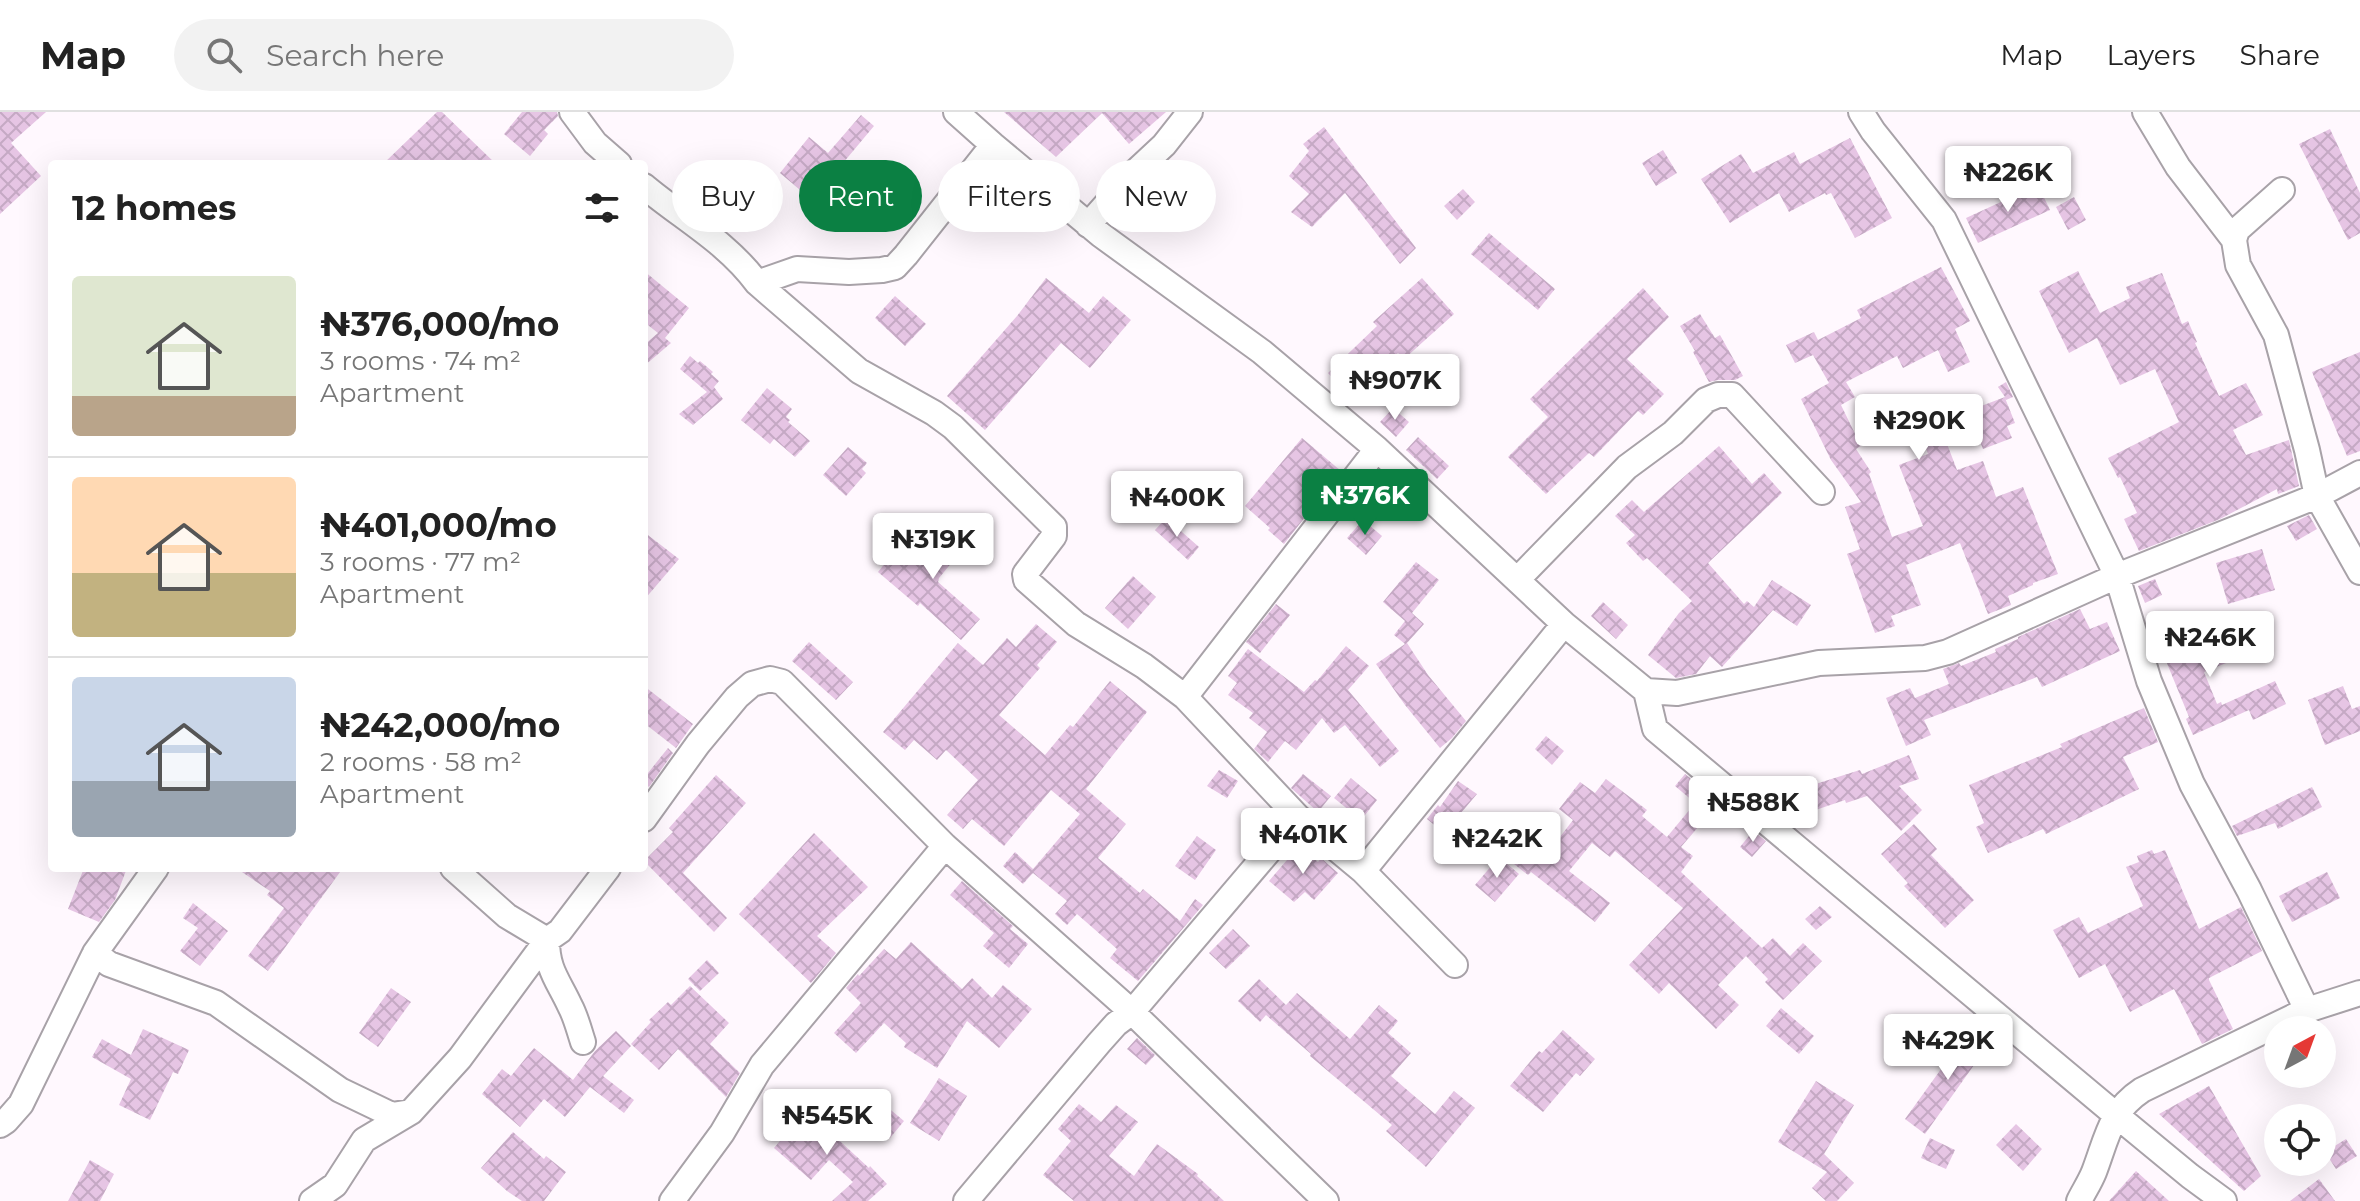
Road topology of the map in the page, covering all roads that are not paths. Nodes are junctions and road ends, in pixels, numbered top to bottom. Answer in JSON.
{"nodes":[{"id":1,"x":572,"y":112,"type":"edge"},
{"id":2,"x":956,"y":112,"type":"edge"},
{"id":3,"x":1190,"y":112,"type":"edge"},
{"id":4,"x":1861,"y":112,"type":"edge"},
{"id":5,"x":2145,"y":112,"type":"edge"},
{"id":6,"x":993,"y":145,"type":"junction"},
{"id":7,"x":614,"y":160,"type":"edge"},
{"id":8,"x":648,"y":189,"type":"edge"},
{"id":9,"x":2282,"y":190,"type":"dead end"},
{"id":10,"x":1088,"y":225,"type":"junction"},
{"id":11,"x":2234,"y":240,"type":"junction"},
{"id":12,"x":757,"y":283,"type":"junction"},
{"id":13,"x":1377,"y":449,"type":"junction"},
{"id":14,"x":2360,"y":473,"type":"edge"},
{"id":15,"x":1822,"y":492,"type":"dead end"},
{"id":16,"x":2317,"y":496,"type":"junction"},
{"id":17,"x":2360,"y":572,"type":"edge"},
{"id":18,"x":2117,"y":576,"type":"junction"},
{"id":19,"x":1517,"y":580,"type":"junction"},
{"id":20,"x":1564,"y":624,"type":"junction"},
{"id":21,"x":1646,"y":691,"type":"junction"},
{"id":22,"x":1677,"y":693,"type":"junction"},
{"id":23,"x":1185,"y":697,"type":"junction"},
{"id":24,"x":1655,"y":729,"type":"junction"},
{"id":25,"x":648,"y":813,"type":"edge"},
{"id":26,"x":1298,"y":817,"type":"junction"},
{"id":27,"x":945,"y":846,"type":"junction"},
{"id":28,"x":1363,"y":871,"type":"junction"},
{"id":29,"x":153,"y":872,"type":"edge"},
{"id":30,"x":458,"y":872,"type":"edge"},
{"id":31,"x":605,"y":872,"type":"edge"},
{"id":32,"x":547,"y":940,"type":"junction"},
{"id":33,"x":95,"y":953,"type":"junction"},
{"id":34,"x":1455,"y":965,"type":"dead end"},
{"id":35,"x":2360,"y":993,"type":"edge"},
{"id":36,"x":2307,"y":1010,"type":"junction"},
{"id":37,"x":1132,"y":1012,"type":"junction"},
{"id":38,"x":583,"y":1042,"type":"dead end"},
{"id":39,"x":411,"y":1112,"type":"junction"},
{"id":40,"x":2116,"y":1115,"type":"junction"},
{"id":41,"x":0,"y":1125,"type":"edge"},
{"id":42,"x":312,"y":1201,"type":"edge"},
{"id":43,"x":672,"y":1201,"type":"edge"},
{"id":44,"x":966,"y":1201,"type":"edge"},
{"id":45,"x":1326,"y":1201,"type":"edge"},
{"id":46,"x":2079,"y":1201,"type":"edge"},
{"id":47,"x":2224,"y":1201,"type":"edge"}],
"edges":[{"from":1,"to":7,"type":"street"},
{"from":2,"to":6,"type":"street"},
{"from":3,"to":10,"type":"street"},
{"from":4,"to":18,"type":"street"},
{"from":5,"to":11,"type":"street"},
{"from":6,"to":10,"type":"street"},
{"from":6,"to":12,"type":"street"},
{"from":8,"to":12,"type":"street"},
{"from":9,"to":11,"type":"street"},
{"from":10,"to":13,"type":"street"},
{"from":11,"to":16,"type":"street"},
{"from":12,"to":23,"type":"street"},
{"from":13,"to":19,"type":"street"},
{"from":13,"to":23,"type":"street"},
{"from":14,"to":16,"type":"street"},
{"from":15,"to":19,"type":"street"},
{"from":16,"to":17,"type":"street"},
{"from":16,"to":18,"type":"street"},
{"from":18,"to":22,"type":"street"},
{"from":18,"to":36,"type":"street"},
{"from":19,"to":20,"type":"street"},
{"from":20,"to":21,"type":"street"},
{"from":20,"to":28,"type":"street"},
{"from":21,"to":22,"type":"street"},
{"from":21,"to":24,"type":"street"},
{"from":22,"to":24,"type":"street"},
{"from":23,"to":26,"type":"street"},
{"from":24,"to":40,"type":"street"},
{"from":25,"to":27,"type":"street"},
{"from":26,"to":28,"type":"street"},
{"from":26,"to":37,"type":"street"},
{"from":27,"to":37,"type":"street"},
{"from":27,"to":43,"type":"street"},
{"from":28,"to":34,"type":"street"},
{"from":29,"to":33,"type":"street"},
{"from":30,"to":32,"type":"street"},
{"from":31,"to":32,"type":"street"},
{"from":32,"to":38,"type":"street"},
{"from":32,"to":39,"type":"street"},
{"from":33,"to":39,"type":"street"},
{"from":33,"to":41,"type":"street"},
{"from":35,"to":36,"type":"street"},
{"from":36,"to":40,"type":"street"},
{"from":37,"to":44,"type":"street"},
{"from":37,"to":45,"type":"street"},
{"from":39,"to":42,"type":"street"},
{"from":40,"to":46,"type":"street"},
{"from":40,"to":47,"type":"street"}]}
